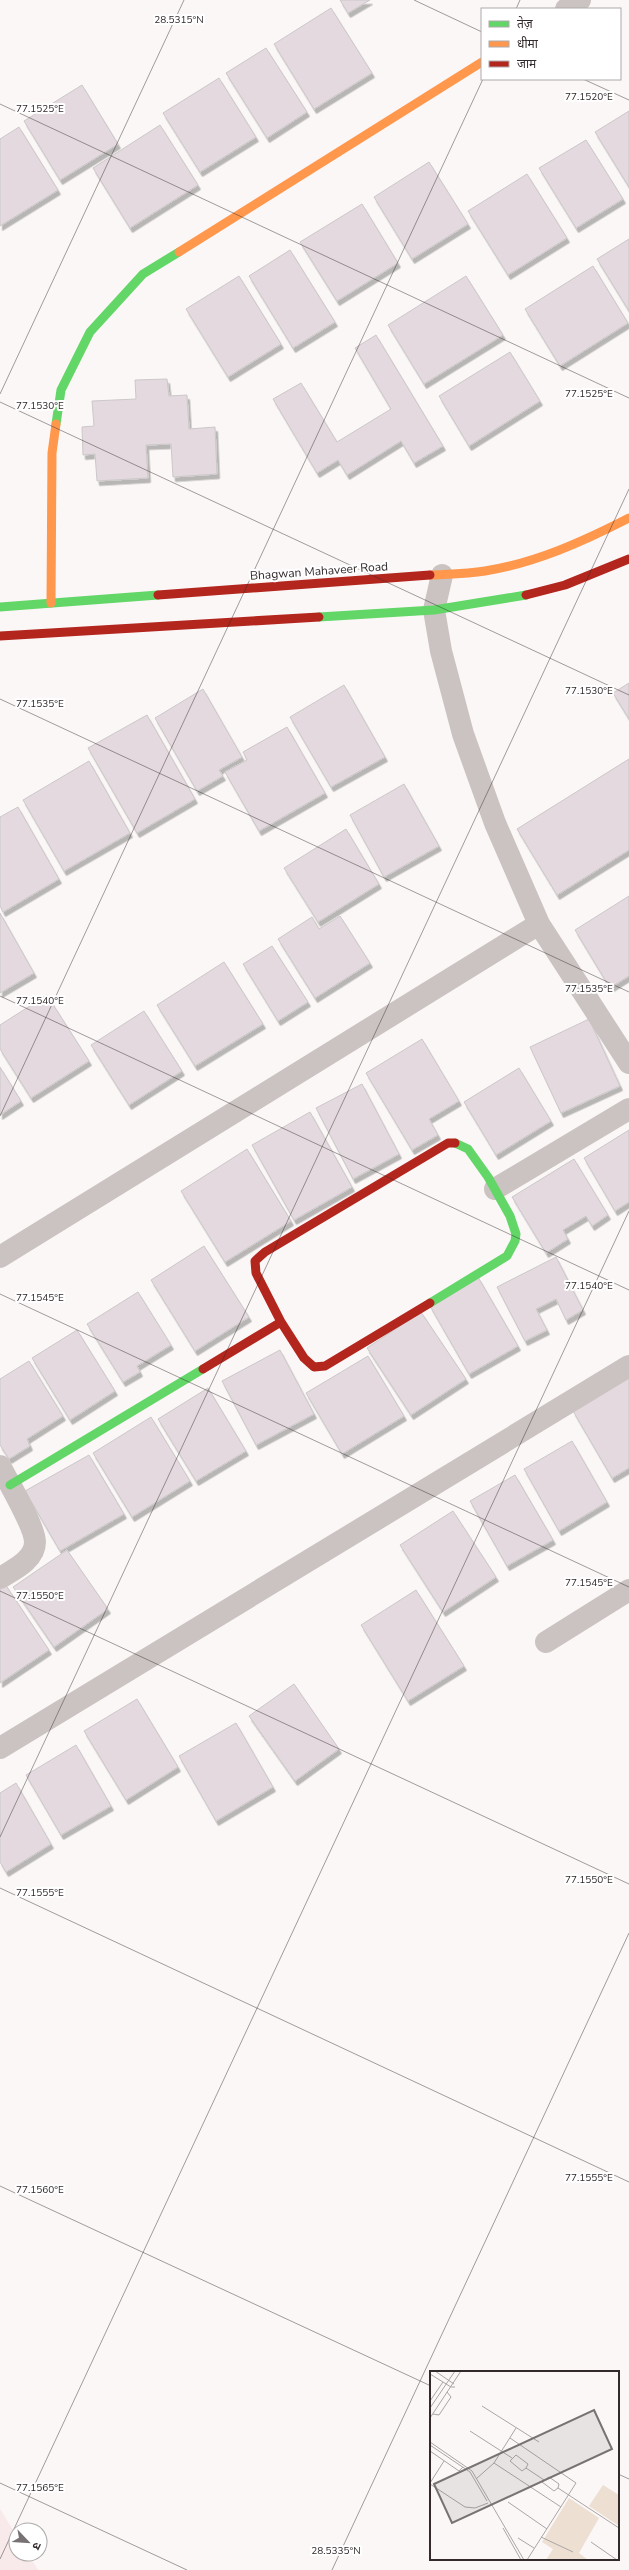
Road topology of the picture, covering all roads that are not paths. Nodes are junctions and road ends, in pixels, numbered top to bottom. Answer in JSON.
{"nodes":[{"id":1,"x":580,"y":0,"type":"edge"},
{"id":2,"x":568,"y":8,"type":"edge"},
{"id":3,"x":481,"y":63,"type":"edge"},
{"id":4,"x":629,"y":518,"type":"edge"},
{"id":5,"x":629,"y":559,"type":"edge"},
{"id":6,"x":442,"y":575,"type":"junction"},
{"id":7,"x":51,"y":603,"type":"junction"},
{"id":8,"x":0,"y":607,"type":"edge"},
{"id":9,"x":434,"y":610,"type":"junction"},
{"id":10,"x":0,"y":636,"type":"edge"},
{"id":11,"x":539,"y":924,"type":"junction"},
{"id":12,"x":629,"y":1063,"type":"edge"},
{"id":13,"x":629,"y":1109,"type":"edge"},
{"id":14,"x":495,"y":1188,"type":"junction"},
{"id":15,"x":0,"y":1257,"type":"edge"},
{"id":16,"x":281,"y":1322,"type":"junction"},
{"id":17,"x":629,"y":1366,"type":"edge"},
{"id":18,"x":5,"y":1475,"type":"edge"},
{"id":19,"x":0,"y":1578,"type":"edge"},
{"id":20,"x":629,"y":1590,"type":"edge"},
{"id":21,"x":546,"y":1642,"type":"dead end"},
{"id":22,"x":0,"y":1748,"type":"edge"}],
"edges":[{"from":1,"to":2,"type":"street"},
{"from":3,"to":7,"type":"street"},
{"from":4,"to":6,"type":"street","name":"Bhagwan Mahaveer Road"},
{"from":5,"to":9,"type":"street"},
{"from":6,"to":7,"type":"street","name":"Bhagwan Mahaveer Road"},
{"from":6,"to":9,"type":"street"},
{"from":7,"to":8,"type":"street","name":"Bhagwan Mahaveer Road"},
{"from":9,"to":10,"type":"street"},
{"from":9,"to":11,"type":"street"},
{"from":11,"to":12,"type":"street"},
{"from":11,"to":15,"type":"street"},
{"from":13,"to":14,"type":"street"},
{"from":14,"to":16,"type":"street"},
{"from":14,"to":16,"type":"street"},
{"from":16,"to":18,"type":"street"},
{"from":17,"to":22,"type":"street"},
{"from":18,"to":19,"type":"street"},
{"from":20,"to":21,"type":"street"}]}
